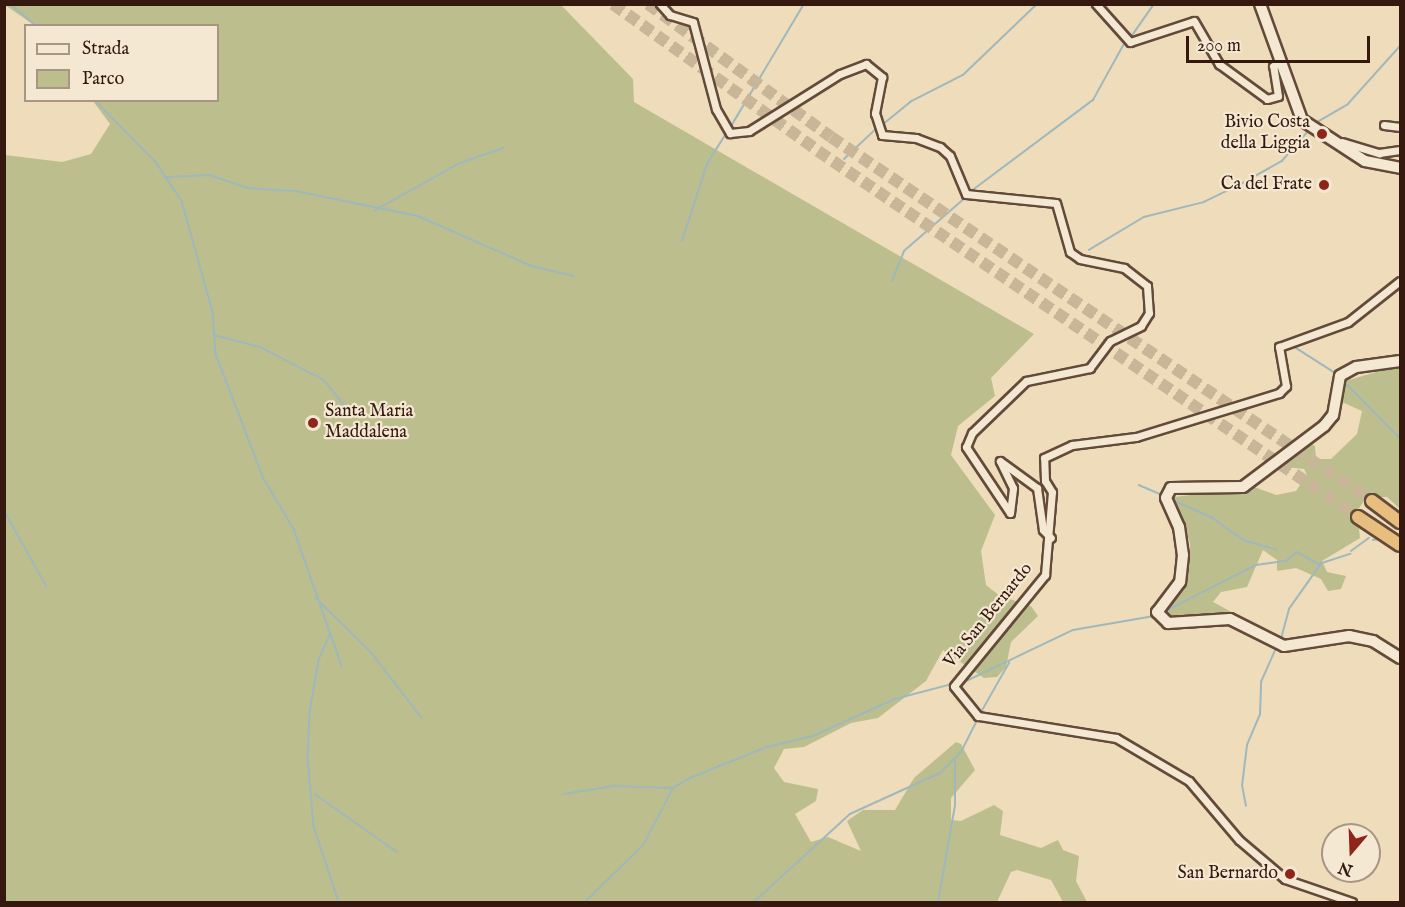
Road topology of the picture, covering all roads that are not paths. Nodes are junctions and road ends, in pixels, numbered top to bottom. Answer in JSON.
{"nodes":[{"id":1,"x":660,"y":4,"type":"edge"},
{"id":2,"x":1096,"y":4,"type":"edge"},
{"id":3,"x":1260,"y":4,"type":"edge"},
{"id":4,"x":1281,"y":62,"type":"junction"},
{"id":5,"x":1383,"y":125,"type":"dead end"},
{"id":6,"x":1401,"y":127,"type":"edge"},
{"id":7,"x":1323,"y":136,"type":"junction"},
{"id":8,"x":1401,"y":150,"type":"edge"},
{"id":9,"x":1401,"y":168,"type":"edge"},
{"id":10,"x":1401,"y":281,"type":"edge"},
{"id":11,"x":1401,"y":361,"type":"edge"},
{"id":12,"x":1372,"y":501,"type":"tunnel mouth"},
{"id":13,"x":1358,"y":517,"type":"tunnel mouth"},
{"id":14,"x":1401,"y":522,"type":"edge"},
{"id":15,"x":1051,"y":538,"type":"junction"},
{"id":16,"x":1401,"y":545,"type":"edge"},
{"id":17,"x":1401,"y":658,"type":"edge"},
{"id":18,"x":1352,"y":903,"type":"edge"}],
"edges":[{"from":1,"to":15,"type":"street"},
{"from":2,"to":4,"type":"street"},
{"from":3,"to":4,"type":"street"},
{"from":4,"to":7,"type":"street"},
{"from":5,"to":6,"type":"street"},
{"from":7,"to":8,"type":"street"},
{"from":7,"to":9,"type":"street"},
{"from":10,"to":15,"type":"street","name":"Via San Bernardo"},
{"from":11,"to":17,"type":"street"},
{"from":12,"to":14,"type":"highway"},
{"from":13,"to":16,"type":"highway"},
{"from":15,"to":18,"type":"street","name":"Via San Bernardo"}]}
